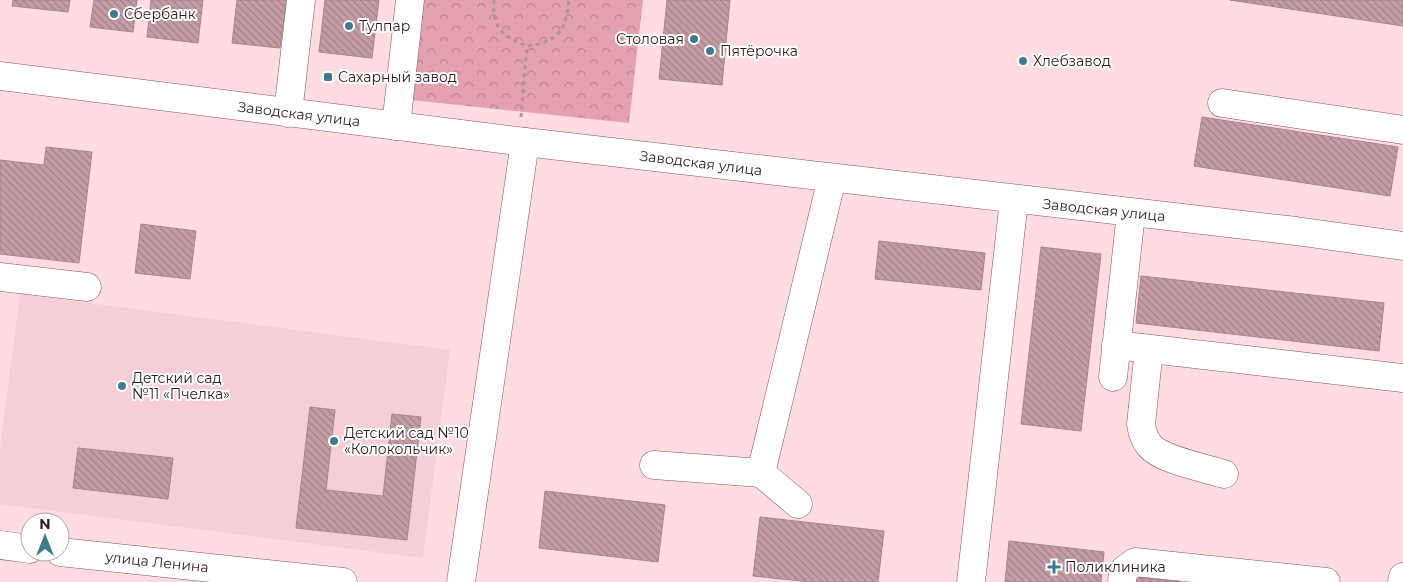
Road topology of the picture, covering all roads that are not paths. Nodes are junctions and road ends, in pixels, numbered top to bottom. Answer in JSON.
{"nodes":[{"id":1,"x":301,"y":0,"type":"edge"},
{"id":2,"x":410,"y":0,"type":"edge"},
{"id":3,"x":0,"y":76,"type":"edge"},
{"id":4,"x":1222,"y":103,"type":"dead end"},
{"id":5,"x":288,"y":113,"type":"junction"},
{"id":6,"x":396,"y":126,"type":"junction"},
{"id":7,"x":1403,"y":130,"type":"edge"},
{"id":8,"x":522,"y":142,"type":"junction"},
{"id":9,"x":832,"y":178,"type":"junction"},
{"id":10,"x":1014,"y":200,"type":"junction"},
{"id":11,"x":1131,"y":213,"type":"junction"},
{"id":12,"x":1403,"y":246,"type":"edge"},
{"id":13,"x":0,"y":277,"type":"edge"},
{"id":14,"x":87,"y":287,"type":"dead end"},
{"id":15,"x":1116,"y":345,"type":"junction"},
{"id":16,"x":1149,"y":349,"type":"junction"},
{"id":17,"x":1113,"y":377,"type":"dead end"},
{"id":18,"x":1403,"y":377,"type":"edge"},
{"id":19,"x":654,"y":465,"type":"dead end"},
{"id":20,"x":761,"y":473,"type":"junction"},
{"id":21,"x":1224,"y":474,"type":"dead end"},
{"id":22,"x":798,"y":504,"type":"dead end"},
{"id":23,"x":0,"y":545,"type":"edge"},
{"id":24,"x":20,"y":547,"type":"edge"},
{"id":25,"x":70,"y":553,"type":"edge"},
{"id":26,"x":1403,"y":577,"type":"edge"},
{"id":27,"x":342,"y":582,"type":"edge"},
{"id":28,"x":461,"y":582,"type":"edge"},
{"id":29,"x":971,"y":582,"type":"edge"},
{"id":30,"x":1122,"y":582,"type":"edge"},
{"id":31,"x":1326,"y":582,"type":"edge"},
{"id":32,"x":1402,"y":582,"type":"edge"}],
"edges":[{"from":1,"to":5,"type":"street"},
{"from":2,"to":6,"type":"street"},
{"from":3,"to":5,"type":"street","name":"Заводская улица"},
{"from":4,"to":7,"type":"street"},
{"from":5,"to":6,"type":"street","name":"Заводская улица"},
{"from":6,"to":8,"type":"street","name":"Заводская улица"},
{"from":8,"to":9,"type":"street","name":"Заводская улица"},
{"from":8,"to":28,"type":"street"},
{"from":9,"to":10,"type":"street","name":"Заводская улица"},
{"from":9,"to":20,"type":"street"},
{"from":10,"to":11,"type":"street","name":"Заводская улица"},
{"from":10,"to":29,"type":"street"},
{"from":11,"to":12,"type":"street","name":"Заводская улица"},
{"from":11,"to":15,"type":"street"},
{"from":13,"to":14,"type":"street"},
{"from":15,"to":16,"type":"street"},
{"from":15,"to":17,"type":"street"},
{"from":16,"to":18,"type":"street"},
{"from":16,"to":21,"type":"street"},
{"from":19,"to":20,"type":"street"},
{"from":20,"to":22,"type":"street"},
{"from":23,"to":24,"type":"street"},
{"from":25,"to":27,"type":"street","name":"улица Ленина"},
{"from":26,"to":32,"type":"street"},
{"from":30,"to":31,"type":"street"}]}
